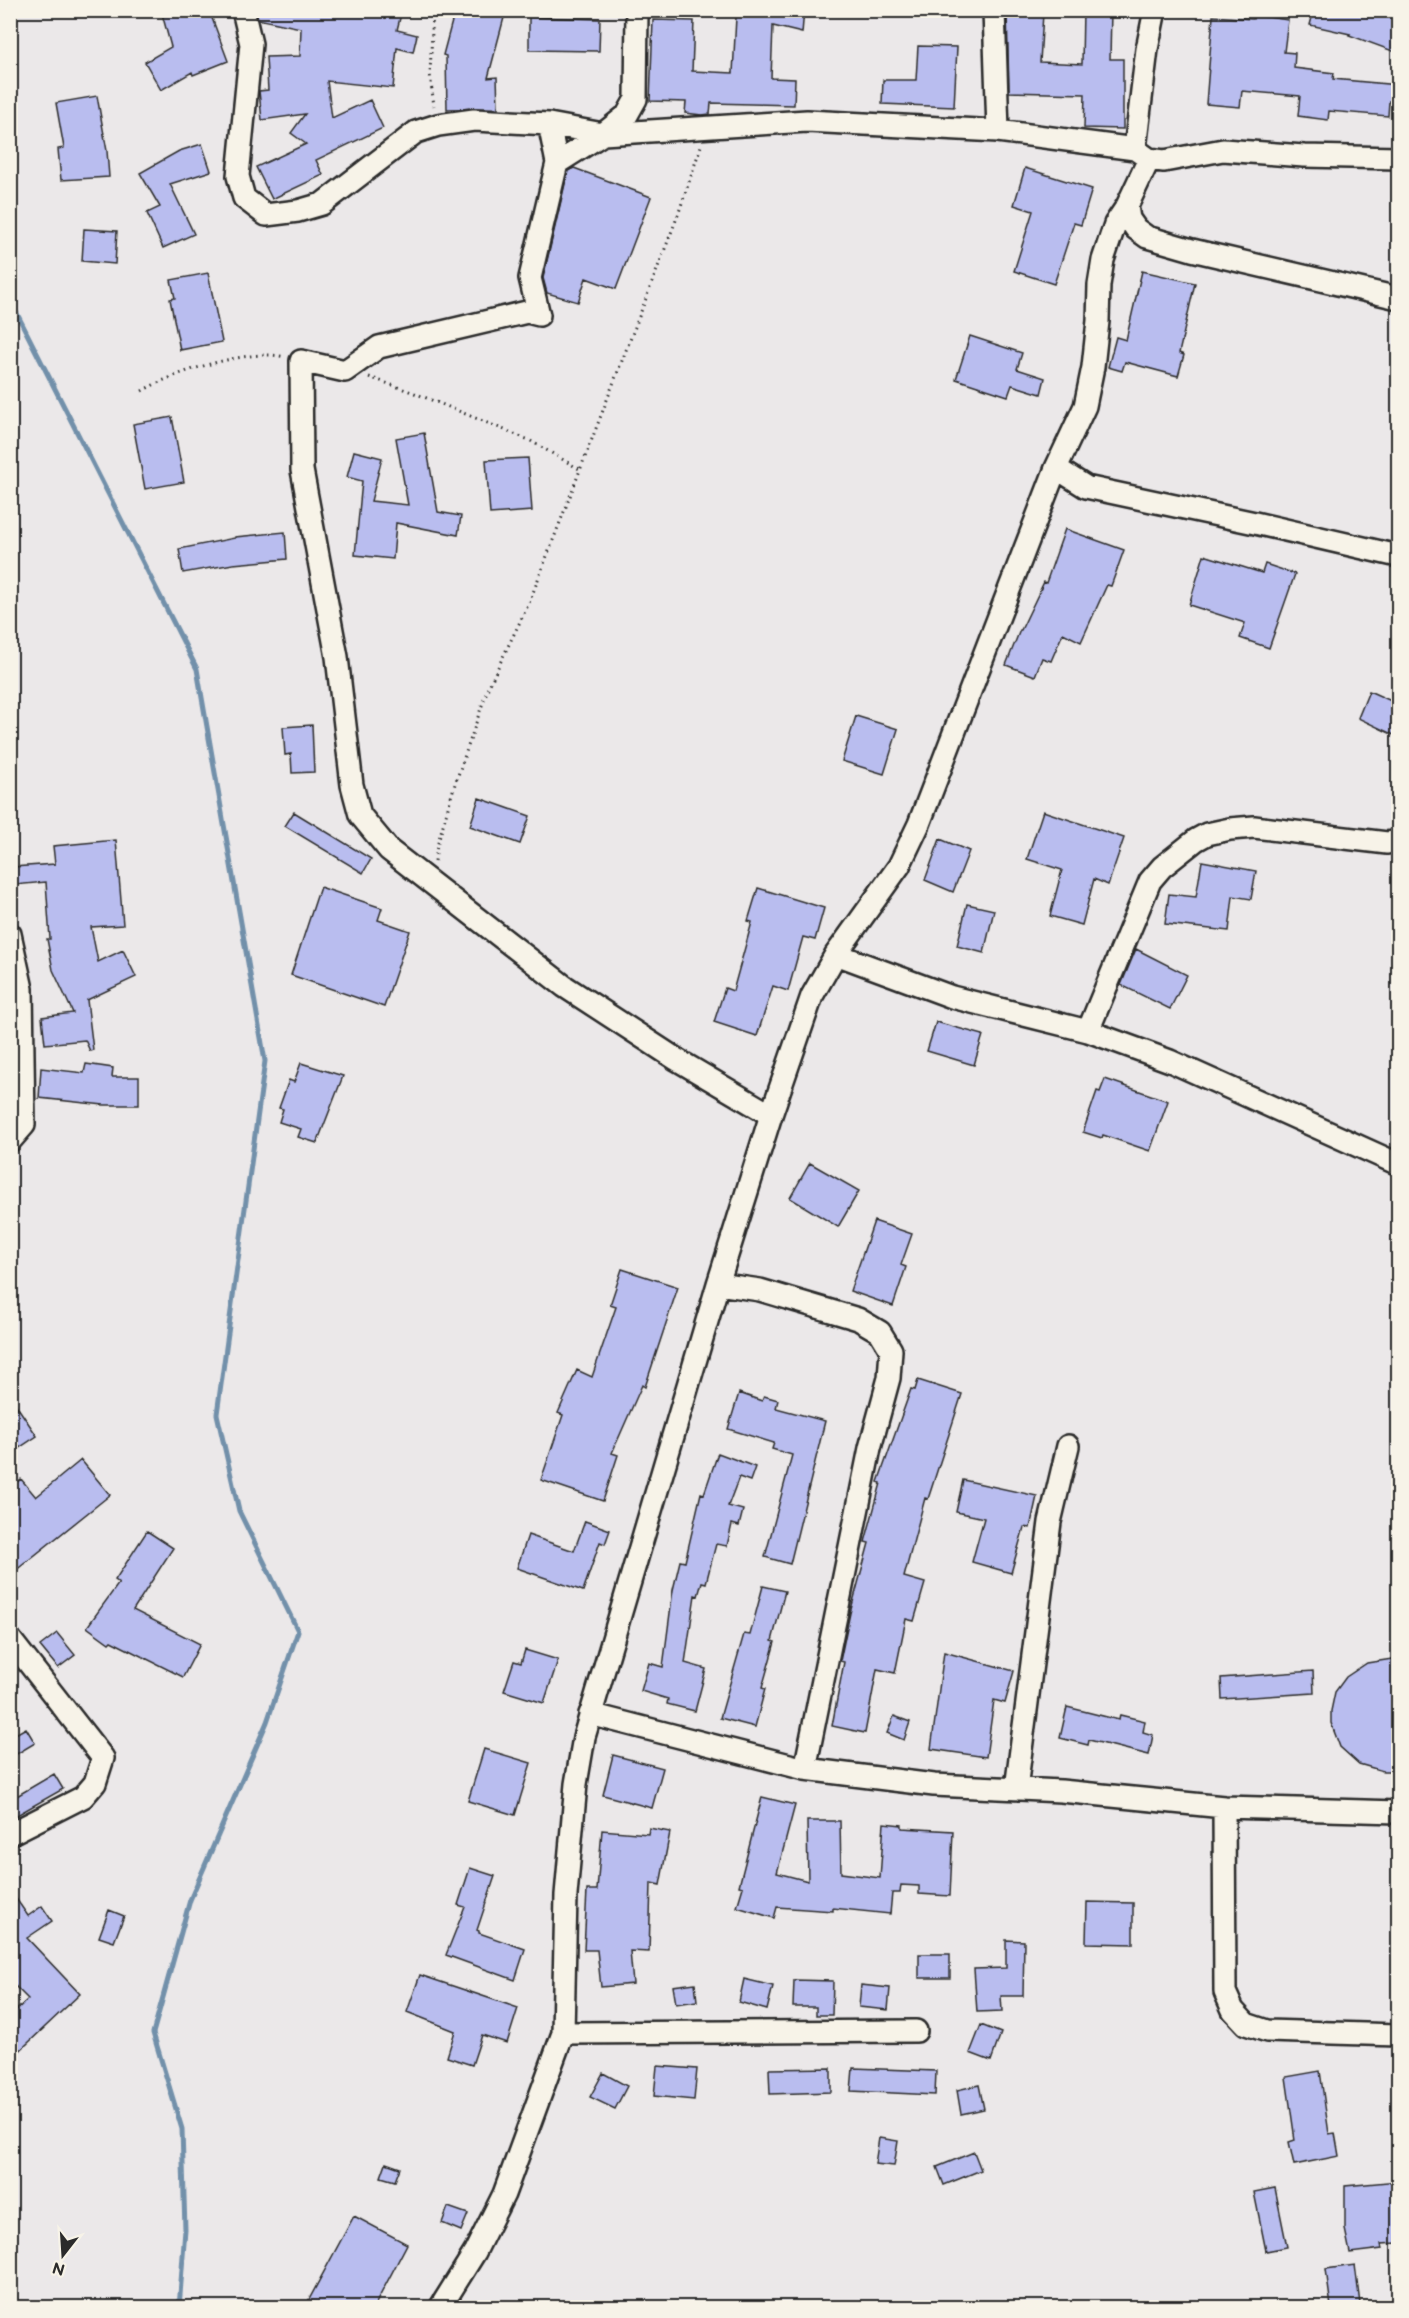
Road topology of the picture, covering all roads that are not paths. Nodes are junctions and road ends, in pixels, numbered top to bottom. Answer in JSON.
{"nodes":[{"id":1,"x":243,"y":10,"type":"edge"},
{"id":2,"x":637,"y":10,"type":"edge"},
{"id":3,"x":994,"y":10,"type":"edge"},
{"id":4,"x":1155,"y":10,"type":"edge"},
{"id":5,"x":549,"y":124,"type":"junction"},
{"id":6,"x":998,"y":131,"type":"junction"},
{"id":7,"x":603,"y":134,"type":"junction"},
{"id":8,"x":1142,"y":154,"type":"junction"},
{"id":9,"x":1398,"y":158,"type":"edge"},
{"id":10,"x":557,"y":163,"type":"junction"},
{"id":11,"x":1127,"y":206,"type":"junction"},
{"id":12,"x":1398,"y":298,"type":"edge"},
{"id":13,"x":1056,"y":468,"type":"junction"},
{"id":14,"x":1398,"y":556,"type":"edge"},
{"id":15,"x":1398,"y":841,"type":"edge"},
{"id":16,"x":10,"y":934,"type":"edge"},
{"id":17,"x":836,"y":954,"type":"junction"},
{"id":18,"x":16,"y":990,"type":"edge"},
{"id":19,"x":1088,"y":1031,"type":"junction"},
{"id":20,"x":771,"y":1115,"type":"junction"},
{"id":21,"x":10,"y":1141,"type":"edge"},
{"id":22,"x":1398,"y":1164,"type":"edge"},
{"id":23,"x":718,"y":1284,"type":"junction"},
{"id":24,"x":1068,"y":1446,"type":"dead end"},
{"id":25,"x":10,"y":1639,"type":"edge"},
{"id":26,"x":590,"y":1714,"type":"junction"},
{"id":27,"x":805,"y":1769,"type":"junction"},
{"id":28,"x":1016,"y":1789,"type":"junction"},
{"id":29,"x":1224,"y":1807,"type":"junction"},
{"id":30,"x":1398,"y":1812,"type":"edge"},
{"id":31,"x":10,"y":1834,"type":"edge"},
{"id":32,"x":916,"y":2031,"type":"dead end"},
{"id":33,"x":563,"y":2033,"type":"junction"},
{"id":34,"x":1398,"y":2035,"type":"edge"},
{"id":35,"x":440,"y":2307,"type":"edge"}],
"edges":[{"from":1,"to":5,"type":"street"},
{"from":2,"to":7,"type":"street"},
{"from":3,"to":6,"type":"street"},
{"from":4,"to":8,"type":"street"},
{"from":5,"to":7,"type":"street"},
{"from":5,"to":10,"type":"street"},
{"from":6,"to":7,"type":"street"},
{"from":6,"to":8,"type":"street"},
{"from":7,"to":10,"type":"street"},
{"from":8,"to":9,"type":"street"},
{"from":8,"to":11,"type":"street"},
{"from":10,"to":20,"type":"street"},
{"from":11,"to":12,"type":"street"},
{"from":11,"to":13,"type":"street"},
{"from":13,"to":14,"type":"street"},
{"from":13,"to":17,"type":"street"},
{"from":15,"to":19,"type":"street"},
{"from":16,"to":18,"type":"street"},
{"from":17,"to":19,"type":"street"},
{"from":17,"to":20,"type":"street"},
{"from":18,"to":21,"type":"street"},
{"from":19,"to":22,"type":"street"},
{"from":20,"to":23,"type":"street"},
{"from":23,"to":26,"type":"street"},
{"from":23,"to":27,"type":"street"},
{"from":24,"to":28,"type":"street"},
{"from":25,"to":31,"type":"street"},
{"from":26,"to":27,"type":"street"},
{"from":26,"to":33,"type":"street"},
{"from":27,"to":28,"type":"street"},
{"from":28,"to":29,"type":"street"},
{"from":29,"to":30,"type":"street"},
{"from":29,"to":34,"type":"street"},
{"from":32,"to":33,"type":"street"},
{"from":33,"to":35,"type":"street"}]}
